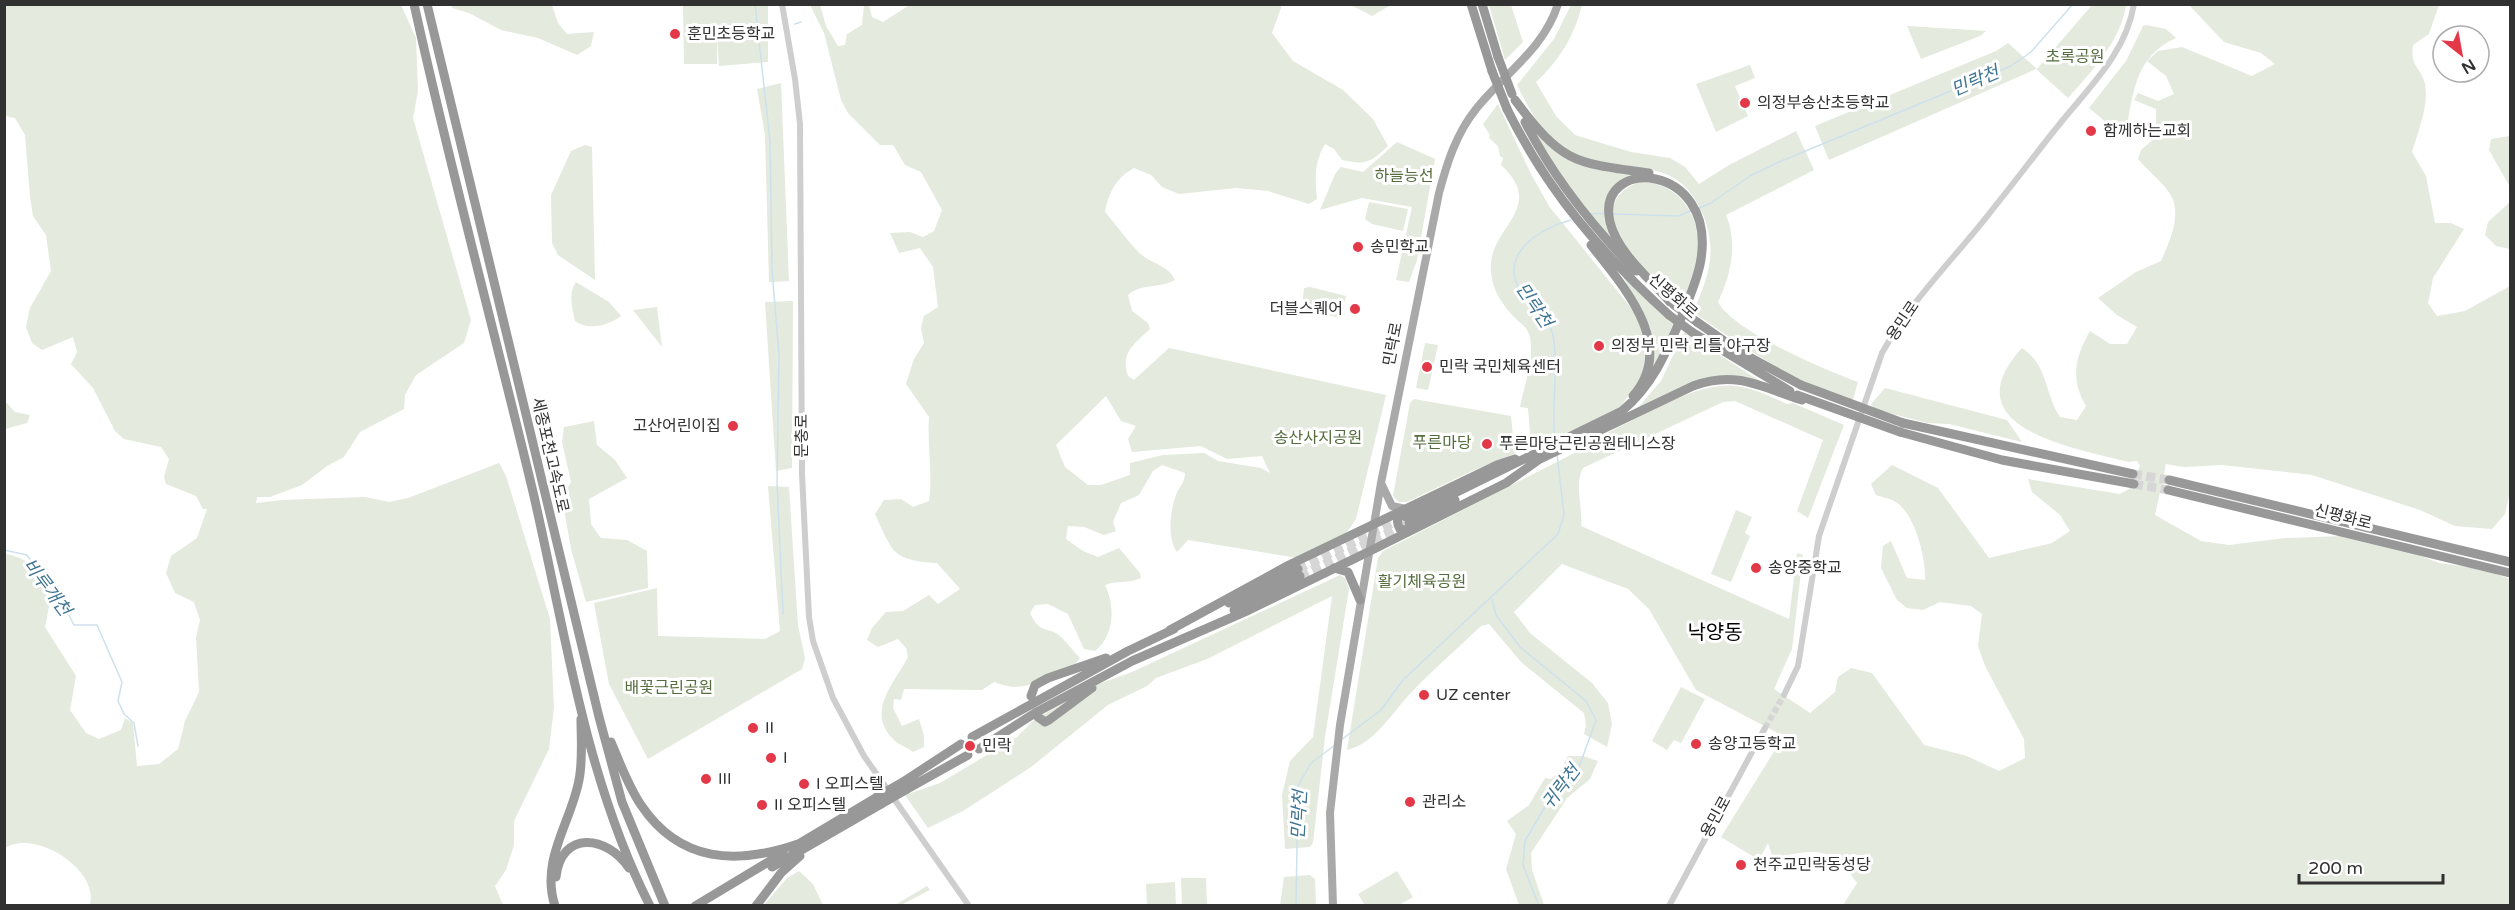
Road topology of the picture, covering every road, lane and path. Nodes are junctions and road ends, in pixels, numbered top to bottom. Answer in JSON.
{"nodes":[{"id":1,"x":414,"y":4,"type":"edge"},
{"id":2,"x":427,"y":4,"type":"edge"},
{"id":3,"x":782,"y":4,"type":"edge"},
{"id":4,"x":1472,"y":4,"type":"edge"},
{"id":5,"x":1482,"y":4,"type":"edge"},
{"id":6,"x":1558,"y":4,"type":"edge"},
{"id":7,"x":2134,"y":4,"type":"edge"},
{"id":8,"x":1514,"y":97,"type":"junction"},
{"id":9,"x":1688,"y":195,"type":"junction"},
{"id":10,"x":1593,"y":238,"type":"junction"},
{"id":11,"x":1671,"y":307,"type":"junction"},
{"id":12,"x":1797,"y":397,"type":"junction"},
{"id":13,"x":1600,"y":427,"type":"junction"},
{"id":14,"x":1901,"y":427,"type":"junction"},
{"id":15,"x":1541,"y":455,"type":"junction"},
{"id":16,"x":1381,"y":483,"type":"junction"},
{"id":17,"x":1407,"y":520,"type":"junction"},
{"id":18,"x":1374,"y":525,"type":"junction"},
{"id":19,"x":1368,"y":552,"type":"junction"},
{"id":20,"x":2511,"y":562,"type":"edge"},
{"id":21,"x":1289,"y":565,"type":"junction"},
{"id":22,"x":1335,"y":568,"type":"junction"},
{"id":23,"x":2511,"y":573,"type":"edge"},
{"id":24,"x":1300,"y":576,"type":"junction"},
{"id":25,"x":1360,"y":600,"type":"junction"},
{"id":26,"x":1170,"y":630,"type":"junction"},
{"id":27,"x":1128,"y":651,"type":"junction"},
{"id":28,"x":1132,"y":661,"type":"junction"},
{"id":29,"x":1784,"y":694,"type":"tunnel mouth"},
{"id":30,"x":1031,"y":696,"type":"dead end"},
{"id":31,"x":580,"y":701,"type":"junction"},
{"id":32,"x":599,"y":717,"type":"junction"},
{"id":33,"x":1038,"y":717,"type":"dead end"},
{"id":34,"x":1765,"y":728,"type":"tunnel mouth"},
{"id":35,"x":972,"y":737,"type":"dead end"},
{"id":36,"x":961,"y":744,"type":"dead end"},
{"id":37,"x":979,"y":748,"type":"dead end"},
{"id":38,"x":968,"y":755,"type":"dead end"},
{"id":39,"x":905,"y":786,"type":"junction"},
{"id":40,"x":879,"y":800,"type":"junction"},
{"id":41,"x":846,"y":824,"type":"junction"},
{"id":42,"x":798,"y":844,"type":"junction"},
{"id":43,"x":637,"y":881,"type":"junction"},
{"id":44,"x":555,"y":906,"type":"edge"},
{"id":45,"x":561,"y":906,"type":"edge"},
{"id":46,"x":650,"y":906,"type":"edge"},
{"id":47,"x":665,"y":906,"type":"edge"},
{"id":48,"x":695,"y":906,"type":"edge"},
{"id":49,"x":706,"y":906,"type":"edge"},
{"id":50,"x":756,"y":906,"type":"edge"},
{"id":51,"x":969,"y":906,"type":"edge"},
{"id":52,"x":1333,"y":906,"type":"edge"},
{"id":53,"x":1669,"y":906,"type":"edge"}],
"edges":[{"from":1,"to":31,"type":"highway","name":"세종포천고속도로"},
{"from":2,"to":32,"type":"highway","name":"세종포천고속도로"},
{"from":3,"to":51,"type":"street","name":"문충로"},
{"from":4,"to":10,"type":"highway","name":"신평화로","bridge":true},
{"from":5,"to":8,"type":"highway","name":"신평화로","bridge":true},
{"from":6,"to":16,"type":"main road","name":"민락로"},
{"from":7,"to":29,"type":"street","name":"용민로"},
{"from":8,"to":9,"type":"highway"},
{"from":8,"to":10,"type":"highway","name":"신평화로"},
{"from":9,"to":11,"type":"highway"},
{"from":9,"to":13,"type":"highway"},
{"from":10,"to":11,"type":"highway","name":"신평화로"},
{"from":10,"to":13,"type":"highway"},
{"from":11,"to":12,"type":"highway","name":"신평화로","bridge":true},
{"from":11,"to":14,"type":"highway","name":"신평화로","bridge":true},
{"from":12,"to":13,"type":"highway"},
{"from":12,"to":14,"type":"highway","name":"신평화로","bridge":true},
{"from":13,"to":15,"type":"highway"},
{"from":14,"to":14,"type":"highway","name":"신평화로"},
{"from":15,"to":17,"type":"highway"},
{"from":15,"to":17,"type":"highway"},
{"from":16,"to":17,"type":"main road"},
{"from":16,"to":18,"type":"main road","name":"민락로"},
{"from":17,"to":18,"type":"highway"},
{"from":17,"to":19,"type":"highway"},
{"from":18,"to":19,"type":"main road","name":"민락로"},
{"from":18,"to":21,"type":"highway"},
{"from":19,"to":22,"type":"highway"},
{"from":19,"to":25,"type":"main road","name":"민락로"},
{"from":20,"to":23,"type":"highway","name":"신평화로"},
{"from":21,"to":24,"type":"highway"},
{"from":21,"to":26,"type":"highway"},
{"from":22,"to":24,"type":"highway"},
{"from":22,"to":25,"type":"highway"},
{"from":24,"to":26,"type":"highway"},
{"from":24,"to":28,"type":"highway"},
{"from":25,"to":52,"type":"main road","name":"민락로"},
{"from":26,"to":27,"type":"highway"},
{"from":27,"to":30,"type":"highway"},
{"from":27,"to":35,"type":"highway"},
{"from":28,"to":33,"type":"highway"},
{"from":28,"to":37,"type":"highway"},
{"from":31,"to":43,"type":"highway","name":"세종포천고속도로"},
{"from":31,"to":44,"type":"highway"},
{"from":32,"to":42,"type":"highway"},
{"from":32,"to":47,"type":"highway","name":"세종포천고속도로"},
{"from":34,"to":53,"type":"street","name":"용민로"},
{"from":36,"to":39,"type":"highway"},
{"from":38,"to":39,"type":"highway"},
{"from":39,"to":40,"type":"highway","bridge":true},
{"from":40,"to":41,"type":"highway"},
{"from":40,"to":42,"type":"highway"},
{"from":41,"to":49,"type":"highway"},
{"from":41,"to":50,"type":"highway"},
{"from":42,"to":48,"type":"highway"},
{"from":43,"to":45,"type":"highway"},
{"from":43,"to":46,"type":"highway","name":"세종포천고속도로"}]}
